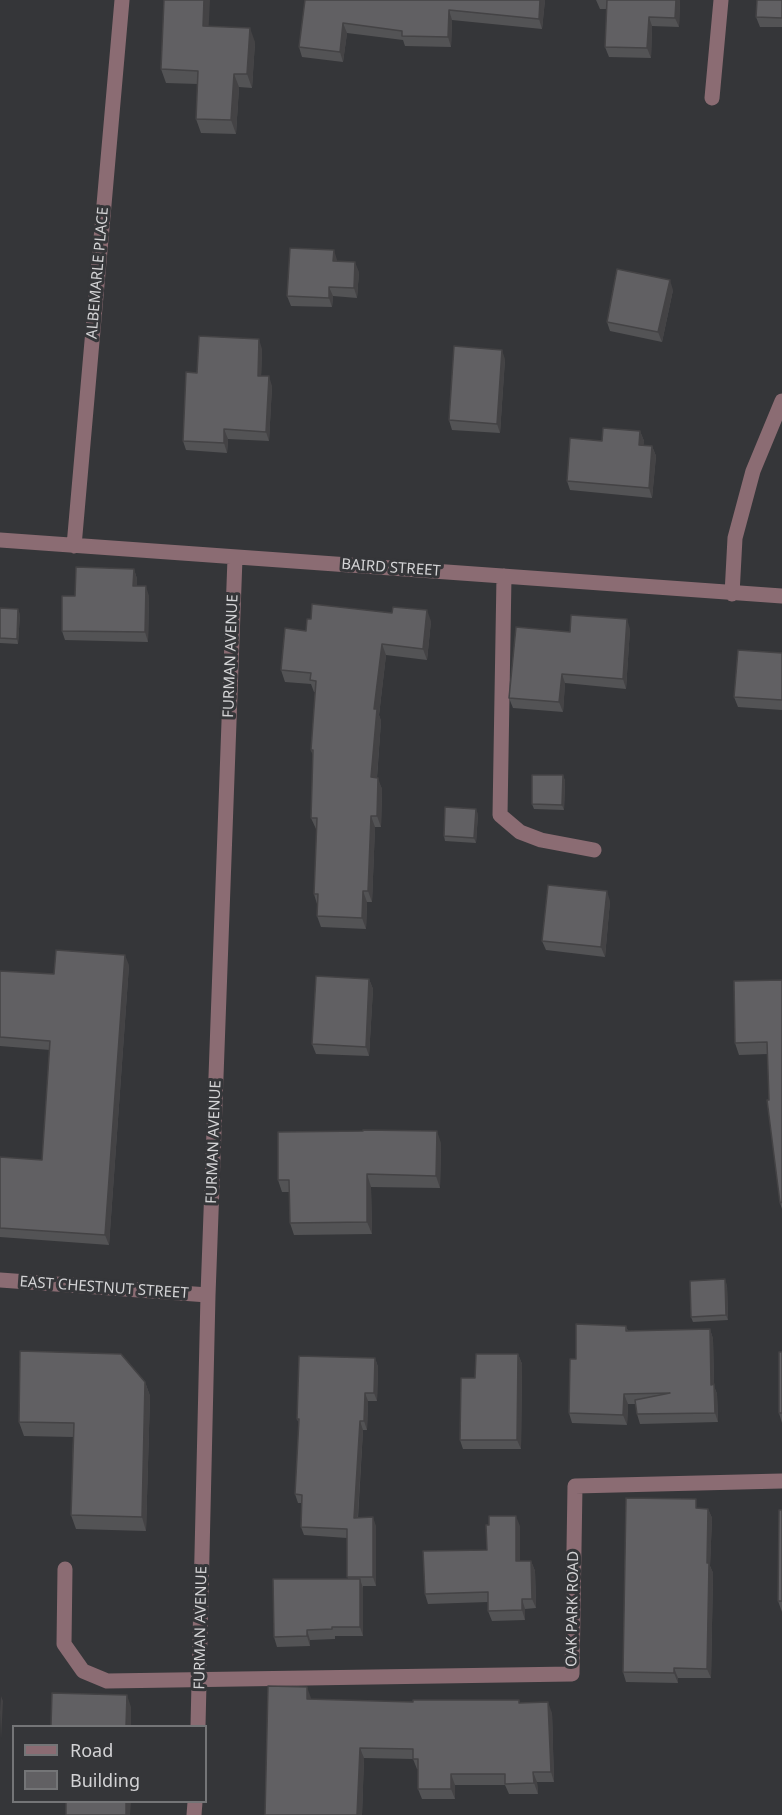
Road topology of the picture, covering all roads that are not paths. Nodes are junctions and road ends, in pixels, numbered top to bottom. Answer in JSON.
{"nodes":[{"id":1,"x":122,"y":0,"type":"edge"},
{"id":2,"x":721,"y":0,"type":"edge"},
{"id":3,"x":712,"y":98,"type":"dead end"},
{"id":4,"x":782,"y":401,"type":"edge"},
{"id":5,"x":0,"y":540,"type":"edge"},
{"id":6,"x":74,"y":546,"type":"junction"},
{"id":7,"x":235,"y":558,"type":"junction"},
{"id":8,"x":504,"y":576,"type":"junction"},
{"id":9,"x":732,"y":594,"type":"junction"},
{"id":10,"x":782,"y":596,"type":"edge"},
{"id":11,"x":594,"y":849,"type":"dead end"},
{"id":12,"x":0,"y":1280,"type":"edge"},
{"id":13,"x":208,"y":1295,"type":"junction"},
{"id":14,"x":782,"y":1481,"type":"edge"},
{"id":15,"x":65,"y":1569,"type":"dead end"},
{"id":16,"x":200,"y":1681,"type":"junction"},
{"id":17,"x":198,"y":1725,"type":"edge"}],
"edges":[{"from":1,"to":6,"type":"street","name":"ALBEMARLE PLACE"},
{"from":2,"to":3,"type":"street"},
{"from":4,"to":9,"type":"street"},
{"from":5,"to":6,"type":"street","name":"BAIRD STREET"},
{"from":6,"to":7,"type":"street","name":"BAIRD STREET"},
{"from":7,"to":8,"type":"street","name":"BAIRD STREET"},
{"from":7,"to":13,"type":"street","name":"FURMAN AVENUE"},
{"from":8,"to":9,"type":"street","name":"BAIRD STREET"},
{"from":8,"to":11,"type":"street"},
{"from":9,"to":10,"type":"street","name":"BAIRD STREET"},
{"from":12,"to":13,"type":"street","name":"EAST CHESTNUT STREET"},
{"from":13,"to":16,"type":"street","name":"FURMAN AVENUE"},
{"from":14,"to":16,"type":"street","name":"OAK PARK ROAD"},
{"from":15,"to":16,"type":"street"},
{"from":16,"to":17,"type":"street","name":"FURMAN AVENUE"}]}
